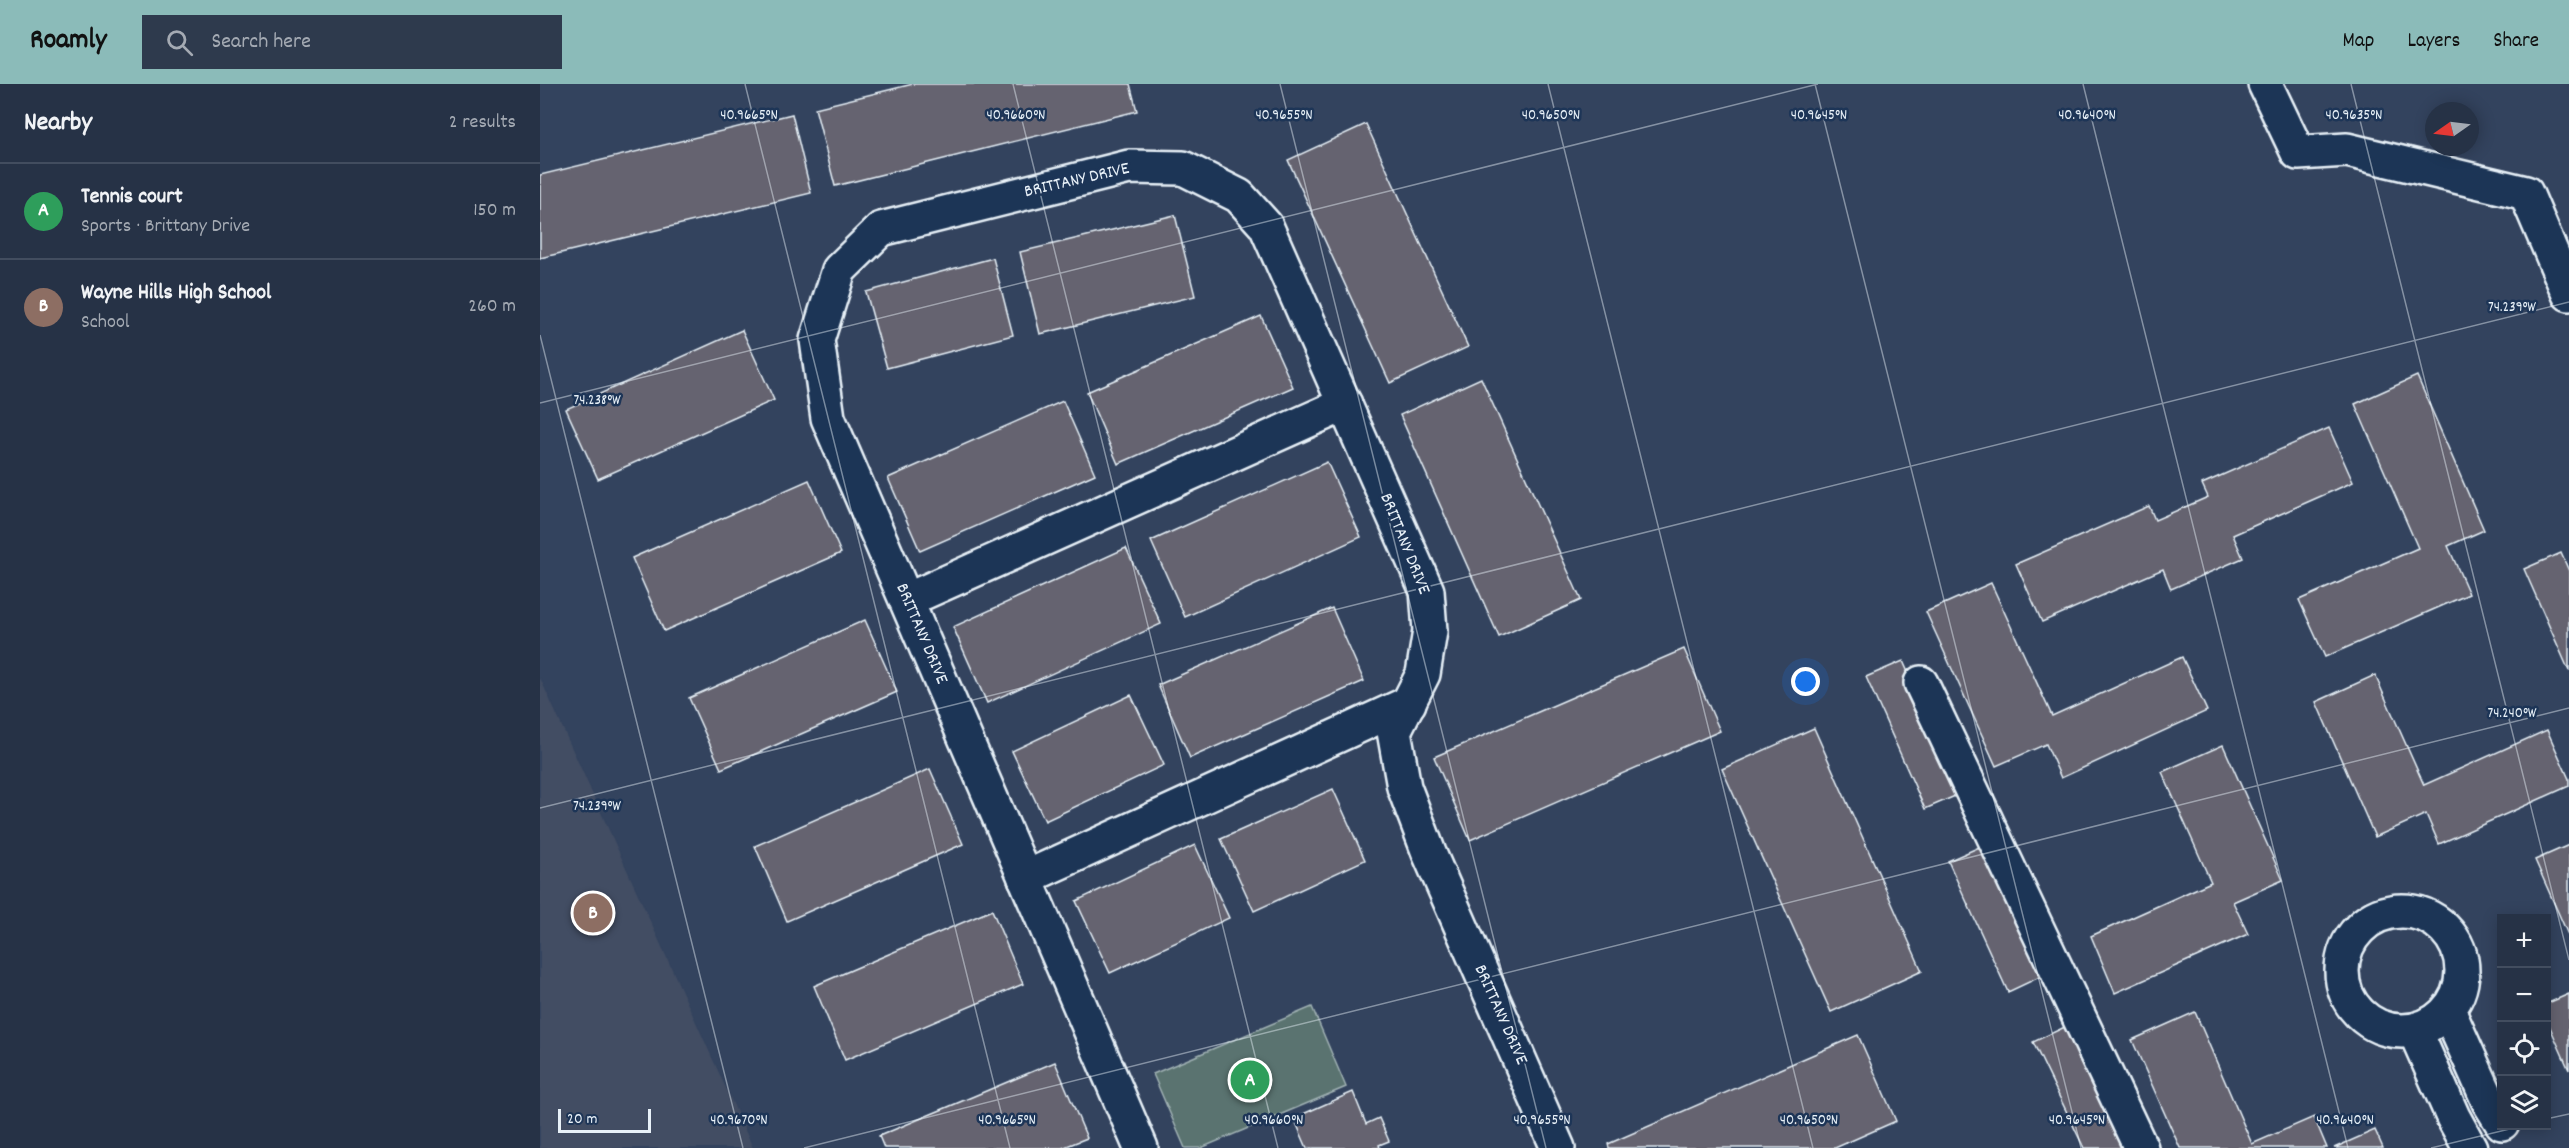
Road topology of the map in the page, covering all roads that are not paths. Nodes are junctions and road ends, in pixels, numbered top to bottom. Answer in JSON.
{"nodes":[{"id":1,"x":2265,"y":84,"type":"edge"},
{"id":2,"x":2557,"y":234,"type":"edge"},
{"id":3,"x":2569,"y":294,"type":"edge"},
{"id":4,"x":1345,"y":404,"type":"junction"},
{"id":5,"x":906,"y":600,"type":"junction"},
{"id":6,"x":1921,"y":682,"type":"dead end"},
{"id":7,"x":1409,"y":703,"type":"junction"},
{"id":8,"x":1025,"y":878,"type":"junction"},
{"id":9,"x":2448,"y":1010,"type":"junction"},
{"id":10,"x":2415,"y":1031,"type":"junction"},
{"id":11,"x":2497,"y":1116,"type":"edge"},
{"id":12,"x":2506,"y":1130,"type":"edge"},
{"id":13,"x":1141,"y":1148,"type":"edge"},
{"id":14,"x":1558,"y":1148,"type":"edge"},
{"id":15,"x":2141,"y":1148,"type":"edge"},
{"id":16,"x":2470,"y":1148,"type":"edge"},
{"id":17,"x":2516,"y":1148,"type":"edge"}],
"edges":[{"from":1,"to":2,"type":"street"},
{"from":2,"to":3,"type":"street"},
{"from":4,"to":5,"type":"street"},
{"from":4,"to":5,"type":"street","name":"BRITTANY DRIVE"},
{"from":4,"to":7,"type":"street","name":"BRITTANY DRIVE"},
{"from":5,"to":8,"type":"street","name":"BRITTANY DRIVE"},
{"from":6,"to":15,"type":"street"},
{"from":7,"to":8,"type":"street"},
{"from":7,"to":14,"type":"street","name":"BRITTANY DRIVE"},
{"from":8,"to":13,"type":"street","name":"BRITTANY DRIVE"},
{"from":9,"to":10,"type":"street"},
{"from":9,"to":10,"type":"street"},
{"from":9,"to":11,"type":"street"},
{"from":10,"to":16,"type":"street"},
{"from":12,"to":17,"type":"street"}]}
